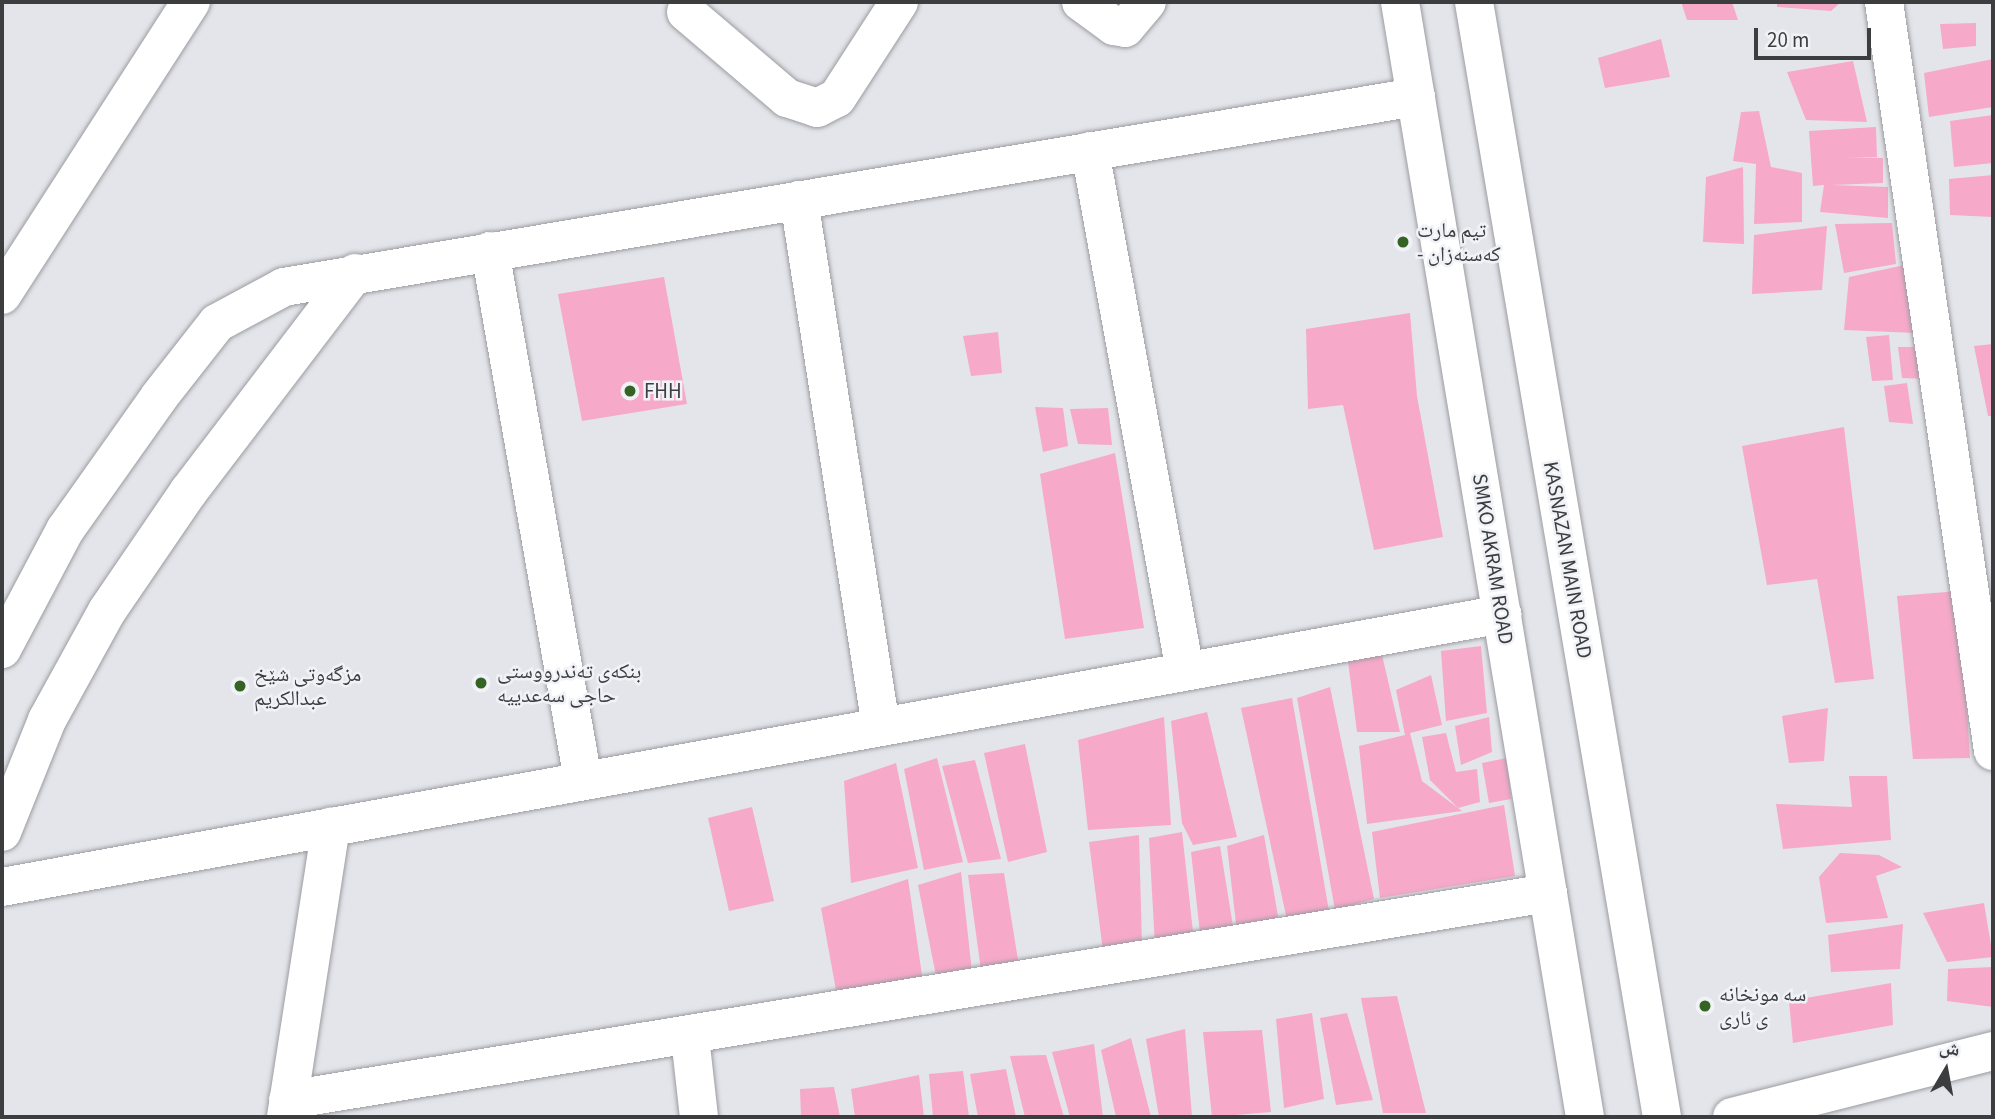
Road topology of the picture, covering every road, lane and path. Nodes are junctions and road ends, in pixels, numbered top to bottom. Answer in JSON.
{"nodes":[{"id":1,"x":191,"y":2,"type":"edge"},
{"id":2,"x":1081,"y":2,"type":"edge"},
{"id":3,"x":1147,"y":2,"type":"edge"},
{"id":4,"x":1400,"y":2,"type":"edge"},
{"id":5,"x":1474,"y":2,"type":"edge"},
{"id":6,"x":1884,"y":2,"type":"edge"},
{"id":7,"x":894,"y":3,"type":"edge"},
{"id":8,"x":687,"y":12,"type":"dead end"},
{"id":9,"x":1416,"y":96,"type":"junction"},
{"id":10,"x":1090,"y":151,"type":"junction"},
{"id":11,"x":799,"y":200,"type":"junction"},
{"id":12,"x":490,"y":251,"type":"junction"},
{"id":13,"x":355,"y":273,"type":"junction"},
{"id":14,"x":2,"y":295,"type":"edge"},
{"id":15,"x":1502,"y":614,"type":"junction"},
{"id":16,"x":2,"y":649,"type":"edge"},
{"id":17,"x":1185,"y":671,"type":"junction"},
{"id":18,"x":881,"y":727,"type":"junction"},
{"id":19,"x":1993,"y":751,"type":"edge"},
{"id":20,"x":583,"y":780,"type":"junction"},
{"id":21,"x":331,"y":825,"type":"junction"},
{"id":22,"x":2,"y":832,"type":"edge"},
{"id":23,"x":2,"y":887,"type":"edge"},
{"id":24,"x":1548,"y":893,"type":"junction"},
{"id":25,"x":690,"y":1037,"type":"junction"},
{"id":26,"x":1993,"y":1051,"type":"edge"},
{"id":27,"x":287,"y":1108,"type":"edge"},
{"id":28,"x":699,"y":1117,"type":"edge"},
{"id":29,"x":1585,"y":1117,"type":"edge"},
{"id":30,"x":1662,"y":1117,"type":"edge"},
{"id":31,"x":1732,"y":1117,"type":"edge"}],
"edges":[{"from":1,"to":14,"type":"main road"},
{"from":2,"to":3,"type":"main road"},
{"from":4,"to":9,"type":"main road","name":"SMKO AKRAM ROAD"},
{"from":5,"to":30,"type":"main road","name":"KASNAZAN MAIN ROAD"},
{"from":6,"to":19,"type":"main road"},
{"from":7,"to":8,"type":"main road"},
{"from":9,"to":10,"type":"main road"},
{"from":9,"to":15,"type":"main road","name":"SMKO AKRAM ROAD"},
{"from":10,"to":11,"type":"main road"},
{"from":10,"to":17,"type":"main road"},
{"from":11,"to":12,"type":"main road"},
{"from":11,"to":18,"type":"main road"},
{"from":12,"to":13,"type":"main road"},
{"from":12,"to":20,"type":"main road"},
{"from":13,"to":16,"type":"main road"},
{"from":13,"to":22,"type":"main road"},
{"from":15,"to":17,"type":"main road"},
{"from":15,"to":24,"type":"main road","name":"SMKO AKRAM ROAD"},
{"from":17,"to":18,"type":"main road"},
{"from":18,"to":20,"type":"main road"},
{"from":20,"to":21,"type":"main road"},
{"from":21,"to":23,"type":"main road"},
{"from":21,"to":27,"type":"main road"},
{"from":24,"to":25,"type":"main road"},
{"from":24,"to":29,"type":"main road","name":"SMKO AKRAM ROAD"},
{"from":25,"to":27,"type":"main road"},
{"from":25,"to":28,"type":"main road"},
{"from":26,"to":31,"type":"main road"}]}
